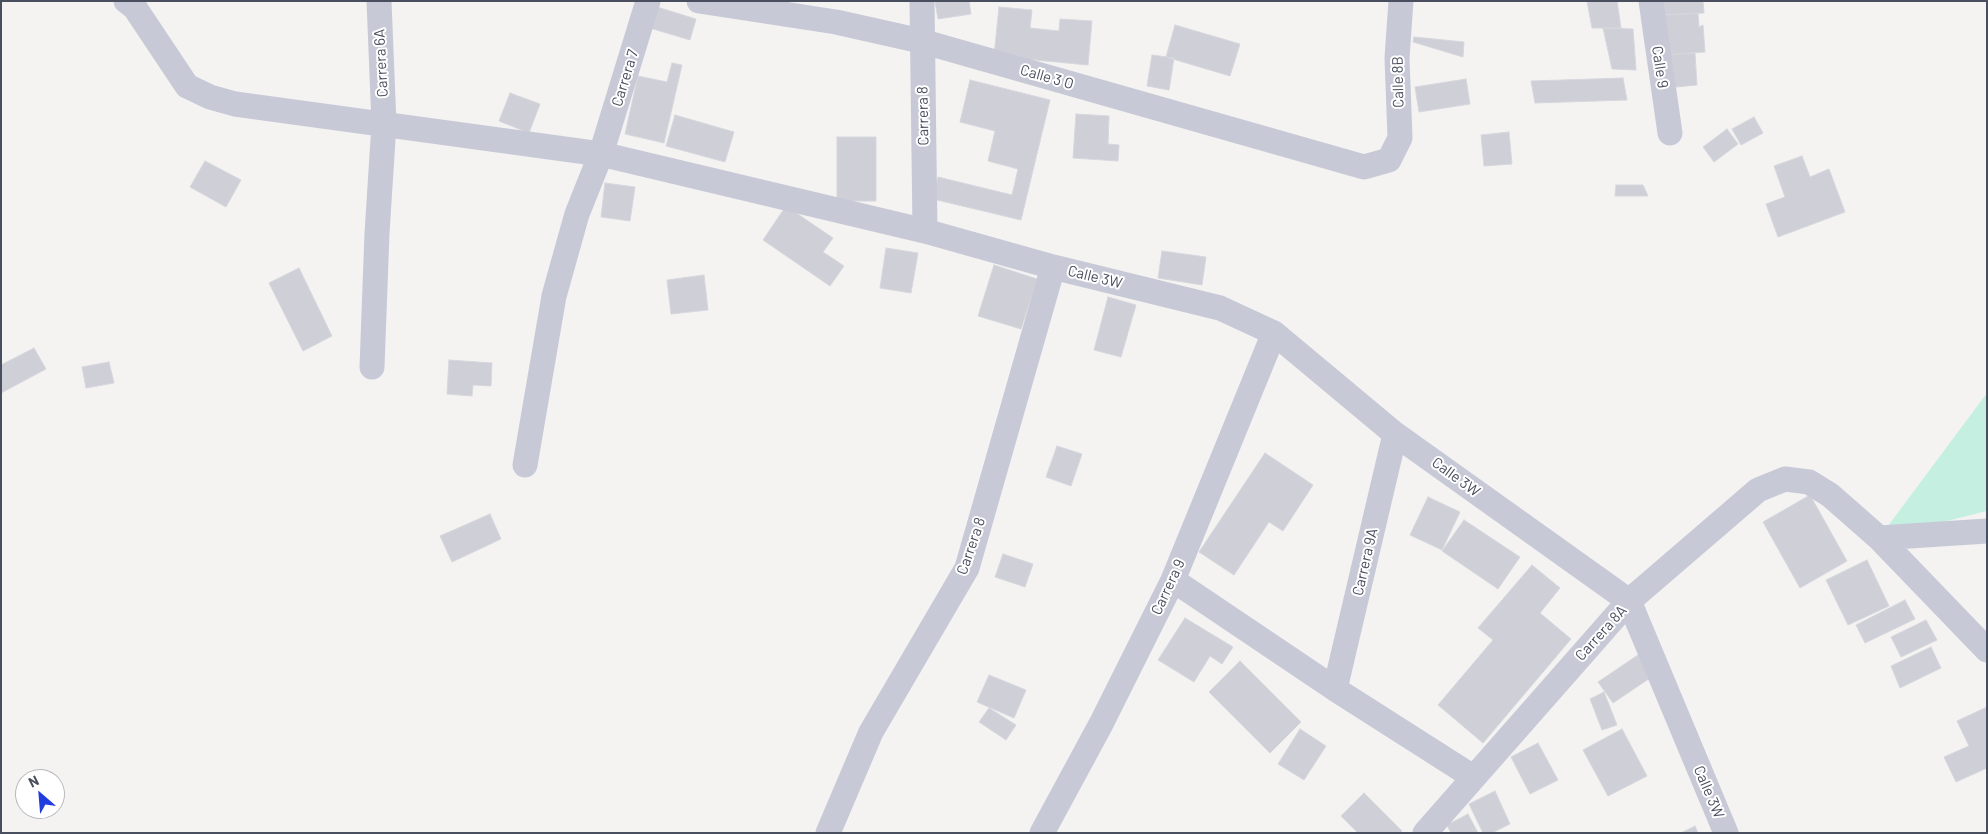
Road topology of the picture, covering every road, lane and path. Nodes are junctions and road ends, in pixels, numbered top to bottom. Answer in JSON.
{"nodes":[{"id":1,"x":126,"y":1,"type":"edge"},
{"id":2,"x":379,"y":1,"type":"edge"},
{"id":3,"x":648,"y":1,"type":"edge"},
{"id":4,"x":699,"y":1,"type":"edge"},
{"id":5,"x":922,"y":1,"type":"edge"},
{"id":6,"x":1401,"y":1,"type":"edge"},
{"id":7,"x":1651,"y":1,"type":"edge"},
{"id":8,"x":831,"y":12,"type":"edge"},
{"id":9,"x":921,"y":41,"type":"junction"},
{"id":10,"x":384,"y":124,"type":"junction"},
{"id":11,"x":1670,"y":133,"type":"dead end"},
{"id":12,"x":601,"y":154,"type":"junction"},
{"id":13,"x":1389,"y":160,"type":"joint"},
{"id":14,"x":925,"y":231,"type":"junction"},
{"id":15,"x":1052,"y":267,"type":"junction"},
{"id":16,"x":1274,"y":333,"type":"junction"},
{"id":17,"x":372,"y":367,"type":"dead end"},
{"id":18,"x":1396,"y":434,"type":"junction"},
{"id":19,"x":525,"y":465,"type":"dead end"},
{"id":20,"x":1987,"y":531,"type":"edge"},
{"id":21,"x":1879,"y":538,"type":"junction"},
{"id":22,"x":1173,"y":580,"type":"junction"},
{"id":23,"x":1629,"y":601,"type":"junction"},
{"id":24,"x":1987,"y":650,"type":"edge"},
{"id":25,"x":1335,"y":689,"type":"junction"},
{"id":26,"x":1473,"y":778,"type":"junction"},
{"id":27,"x":828,"y":833,"type":"edge"},
{"id":28,"x":1042,"y":833,"type":"edge"},
{"id":29,"x":1425,"y":833,"type":"edge"},
{"id":30,"x":1726,"y":833,"type":"edge"}],
"edges":[{"from":1,"to":10,"type":"street","name":"Calle 3W"},
{"from":2,"to":10,"type":"street","name":"Carrera 6A"},
{"from":3,"to":12,"type":"street","name":"Carrera 7"},
{"from":4,"to":8,"type":"street","name":"Calle 3 O"},
{"from":5,"to":9,"type":"street","name":"Carrera 8"},
{"from":6,"to":13,"type":"street","name":"Calle 8B"},
{"from":7,"to":11,"type":"street","name":"Calle 9"},
{"from":8,"to":9,"type":"street","name":"Calle 3 O"},
{"from":9,"to":13,"type":"street","name":"Calle 3 O"},
{"from":9,"to":14,"type":"street","name":"Carrera 8"},
{"from":10,"to":12,"type":"street","name":"Calle 3W"},
{"from":10,"to":17,"type":"street","name":"Carrera 6A"},
{"from":12,"to":14,"type":"street","name":"Calle 3W"},
{"from":12,"to":19,"type":"street","name":"Carrera 7"},
{"from":14,"to":15,"type":"street","name":"Calle 3W"},
{"from":15,"to":16,"type":"street","name":"Calle 3W"},
{"from":15,"to":27,"type":"street","name":"Carrera 8"},
{"from":16,"to":18,"type":"street","name":"Calle 3W"},
{"from":16,"to":22,"type":"street","name":"Carrera 9"},
{"from":18,"to":23,"type":"street","name":"Calle 3W"},
{"from":18,"to":25,"type":"street","name":"Carrera 9A"},
{"from":20,"to":21,"type":"street"},
{"from":21,"to":23,"type":"street","name":"Carrera 8A"},
{"from":21,"to":24,"type":"street"},
{"from":22,"to":25,"type":"street"},
{"from":22,"to":28,"type":"street","name":"Carrera 9"},
{"from":23,"to":26,"type":"street","name":"Carrera 8A"},
{"from":23,"to":30,"type":"street","name":"Calle 3W"},
{"from":25,"to":26,"type":"street"},
{"from":26,"to":29,"type":"street","name":"Carrera 8A"}]}
